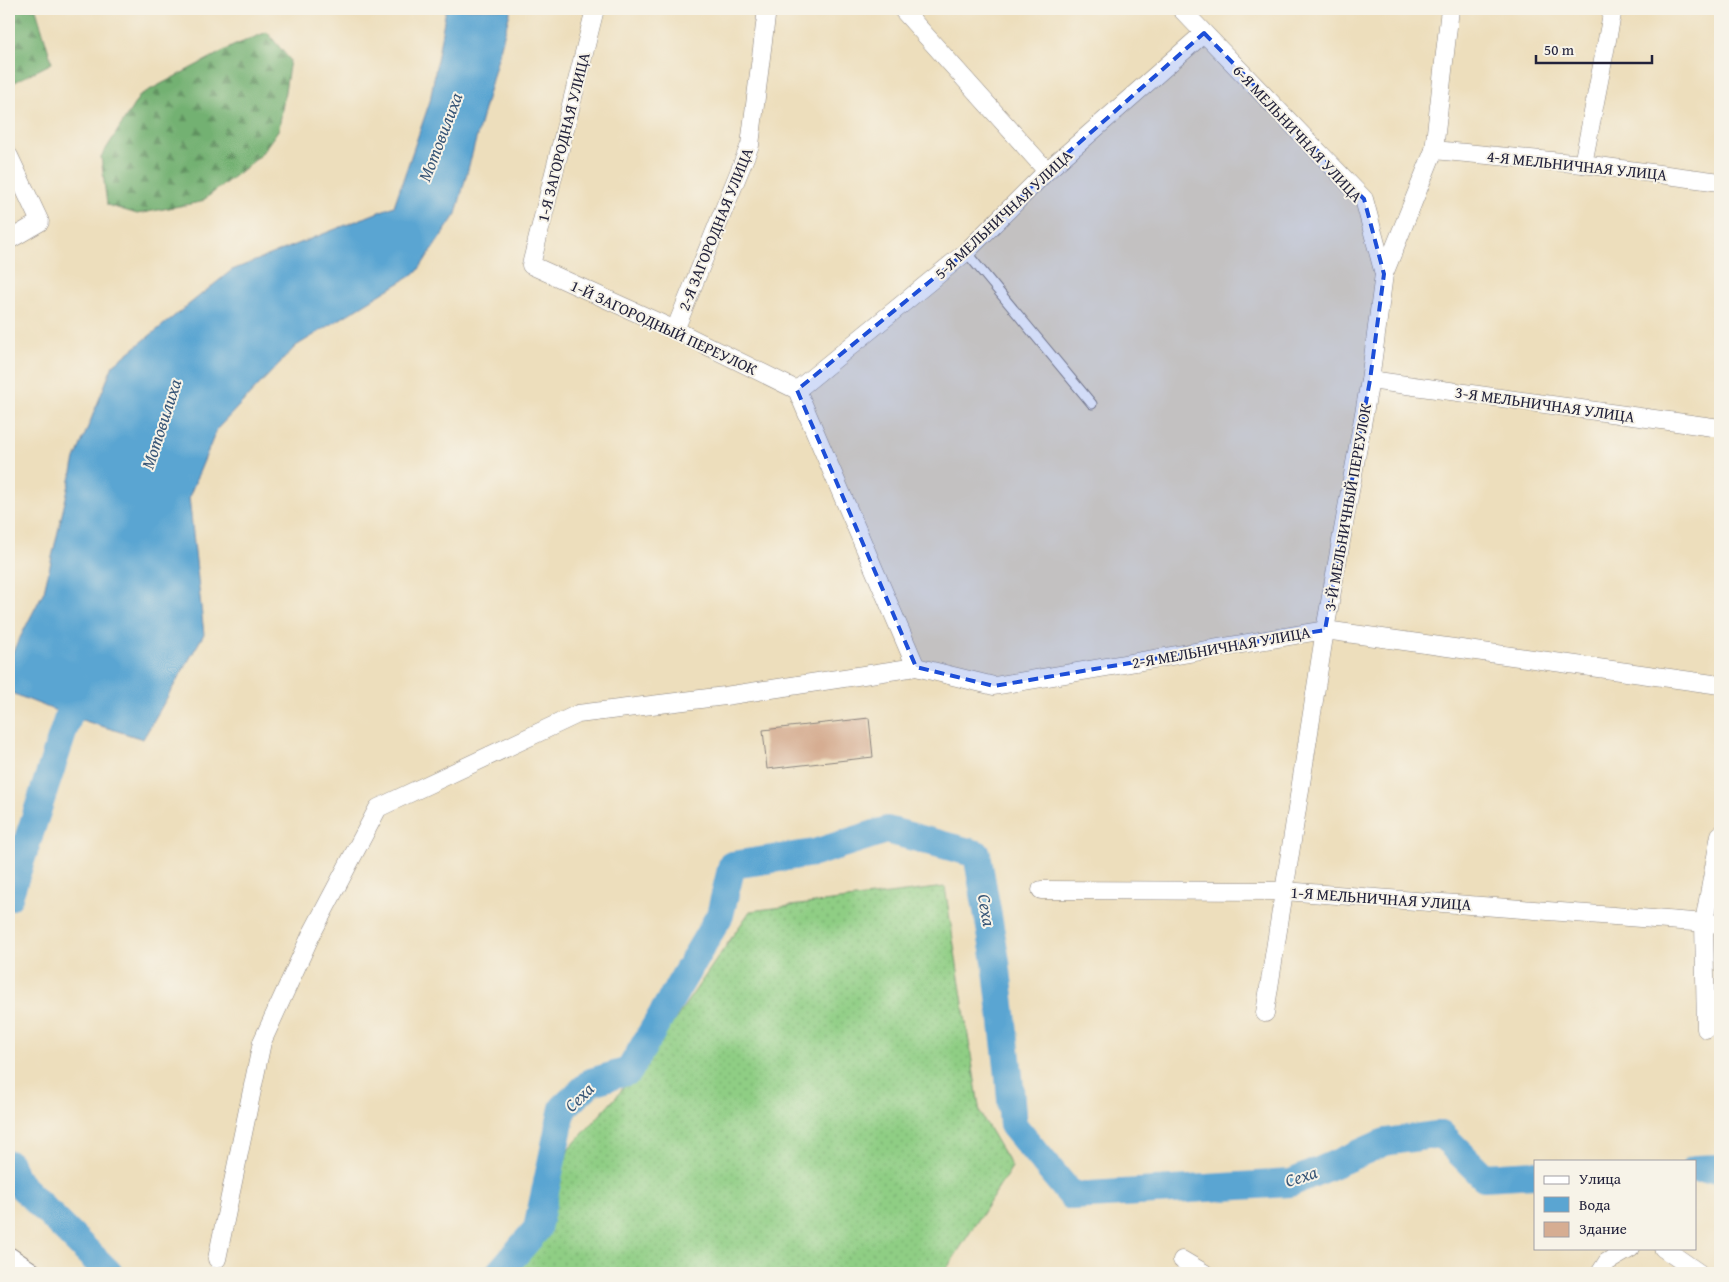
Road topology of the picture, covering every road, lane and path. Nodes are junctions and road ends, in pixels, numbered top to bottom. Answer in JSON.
{"nodes":[{"id":1,"x":595,"y":9,"type":"edge"},
{"id":2,"x":767,"y":9,"type":"edge"},
{"id":3,"x":902,"y":9,"type":"edge"},
{"id":4,"x":1182,"y":9,"type":"edge"},
{"id":5,"x":1450,"y":9,"type":"edge"},
{"id":6,"x":1613,"y":9,"type":"edge"},
{"id":7,"x":1204,"y":33,"type":"junction"},
{"id":8,"x":1434,"y":150,"type":"junction"},
{"id":9,"x":9,"y":156,"type":"edge"},
{"id":10,"x":1583,"y":164,"type":"junction"},
{"id":11,"x":1047,"y":171,"type":"junction"},
{"id":12,"x":1720,"y":182,"type":"edge"},
{"id":13,"x":9,"y":240,"type":"edge"},
{"id":14,"x":966,"y":252,"type":"junction"},
{"id":15,"x":531,"y":265,"type":"joint"},
{"id":16,"x":1384,"y":274,"type":"junction"},
{"id":17,"x":675,"y":330,"type":"junction"},
{"id":18,"x":1370,"y":380,"type":"junction"},
{"id":19,"x":797,"y":390,"type":"junction"},
{"id":20,"x":1092,"y":404,"type":"dead end"},
{"id":21,"x":1720,"y":428,"type":"edge"},
{"id":22,"x":1326,"y":630,"type":"junction"},
{"id":23,"x":916,"y":667,"type":"junction"},
{"id":24,"x":1720,"y":685,"type":"edge"},
{"id":25,"x":1720,"y":835,"type":"edge"},
{"id":26,"x":1041,"y":890,"type":"dead end"},
{"id":27,"x":1284,"y":891,"type":"junction"},
{"id":28,"x":1712,"y":923,"type":"edge"},
{"id":29,"x":1265,"y":1013,"type":"dead end"},
{"id":30,"x":1706,"y":1029,"type":"dead end"},
{"id":31,"x":1628,"y":1250,"type":"edge"},
{"id":32,"x":1666,"y":1250,"type":"edge"},
{"id":33,"x":9,"y":1258,"type":"edge"},
{"id":34,"x":217,"y":1259,"type":"dead end"},
{"id":35,"x":1182,"y":1260,"type":"dead end"},
{"id":36,"x":31,"y":1273,"type":"edge"},
{"id":37,"x":1204,"y":1273,"type":"edge"},
{"id":38,"x":1600,"y":1273,"type":"edge"},
{"id":39,"x":1699,"y":1273,"type":"edge"}],
"edges":[{"from":1,"to":15,"type":"street","name":"1-Я ЗАГОРОДНАЯ УЛИЦА"},
{"from":2,"to":17,"type":"street","name":"2-Я ЗАГОРОДНАЯ УЛИЦА"},
{"from":3,"to":11,"type":"street"},
{"from":4,"to":7,"type":"street","name":"6-Я МЕЛЬНИЧНАЯ УЛИЦА"},
{"from":5,"to":8,"type":"street","name":"3-Й МЕЛЬНИЧНЫЙ ПЕРЕУЛОК"},
{"from":6,"to":10,"type":"street"},
{"from":7,"to":11,"type":"street","name":"5-Я МЕЛЬНИЧНАЯ УЛИЦА"},
{"from":7,"to":16,"type":"street","name":"6-Я МЕЛЬНИЧНАЯ УЛИЦА"},
{"from":8,"to":10,"type":"street","name":"4-Я МЕЛЬНИЧНАЯ УЛИЦА"},
{"from":8,"to":16,"type":"street","name":"3-Й МЕЛЬНИЧНЫЙ ПЕРЕУЛОК"},
{"from":9,"to":13,"type":"street"},
{"from":10,"to":12,"type":"street","name":"4-Я МЕЛЬНИЧНАЯ УЛИЦА"},
{"from":11,"to":14,"type":"street","name":"5-Я МЕЛЬНИЧНАЯ УЛИЦА"},
{"from":14,"to":19,"type":"street","name":"5-Я МЕЛЬНИЧНАЯ УЛИЦА"},
{"from":14,"to":20,"type":"lane"},
{"from":15,"to":17,"type":"street","name":"1-Й ЗАГОРОДНЫЙ ПЕРЕУЛОК"},
{"from":16,"to":18,"type":"street","name":"3-Й МЕЛЬНИЧНЫЙ ПЕРЕУЛОК"},
{"from":17,"to":19,"type":"street","name":"1-Й ЗАГОРОДНЫЙ ПЕРЕУЛОК"},
{"from":18,"to":21,"type":"street","name":"3-Я МЕЛЬНИЧНАЯ УЛИЦА"},
{"from":18,"to":22,"type":"street","name":"3-Й МЕЛЬНИЧНЫЙ ПЕРЕУЛОК"},
{"from":19,"to":23,"type":"street"},
{"from":22,"to":23,"type":"street","name":"2-Я МЕЛЬНИЧНАЯ УЛИЦА"},
{"from":22,"to":24,"type":"street","name":"2-Я МЕЛЬНИЧНАЯ УЛИЦА"},
{"from":22,"to":27,"type":"street","name":"3-Й МЕЛЬНИЧНЫЙ ПЕРЕУЛОК"},
{"from":23,"to":34,"type":"street","name":"2-Я МЕЛЬНИЧНАЯ УЛИЦА"},
{"from":25,"to":28,"type":"street"},
{"from":26,"to":27,"type":"street","name":"1-Я МЕЛЬНИЧНАЯ УЛИЦА"},
{"from":27,"to":28,"type":"street","name":"1-Я МЕЛЬНИЧНАЯ УЛИЦА"},
{"from":27,"to":29,"type":"street","name":"3-Й МЕЛЬНИЧНЫЙ ПЕРЕУЛОК"},
{"from":28,"to":30,"type":"street"},
{"from":31,"to":38,"type":"street"},
{"from":32,"to":39,"type":"street"},
{"from":33,"to":36,"type":"street"},
{"from":35,"to":37,"type":"street"}]}
